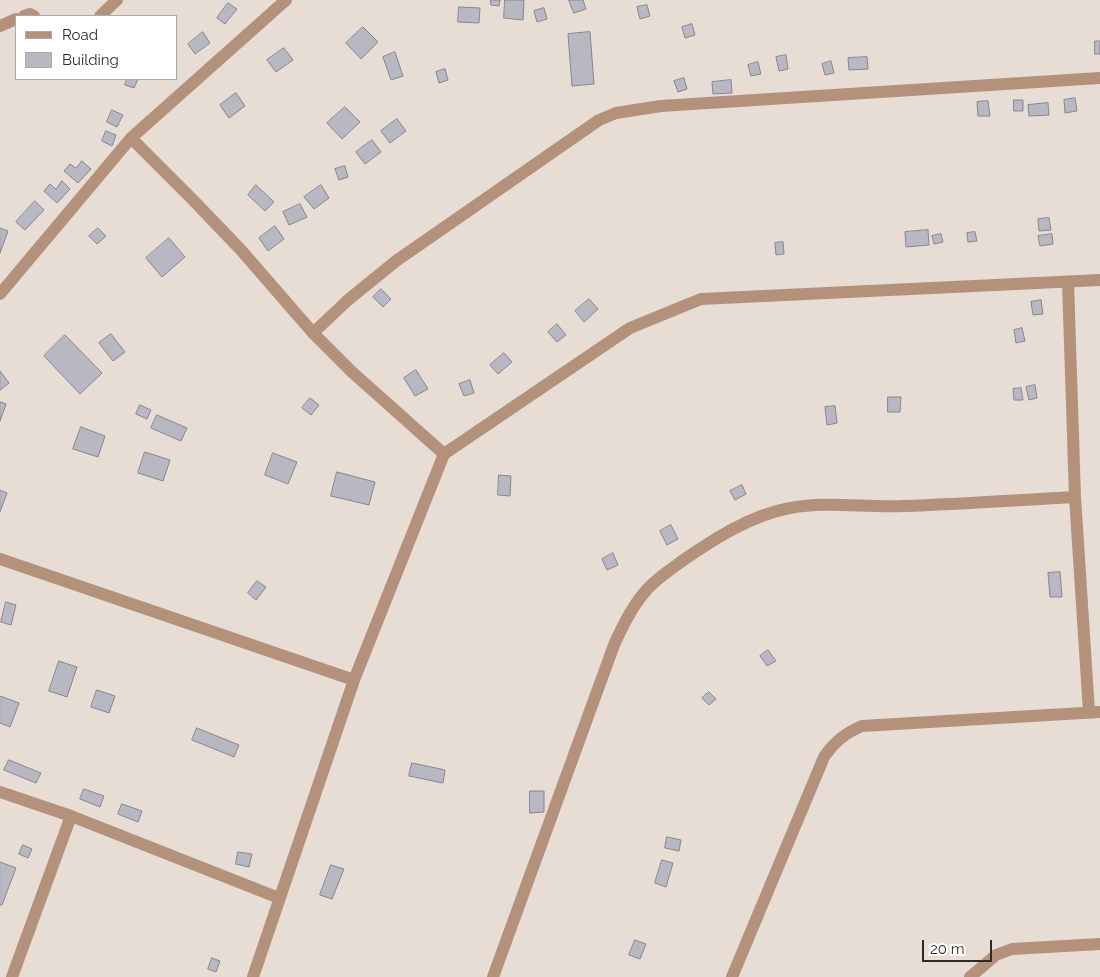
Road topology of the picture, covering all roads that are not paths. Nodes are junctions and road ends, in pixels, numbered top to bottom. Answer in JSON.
{"nodes":[{"id":1,"x":117,"y":0,"type":"edge"},
{"id":2,"x":286,"y":0,"type":"edge"},
{"id":3,"x":101,"y":15,"type":"edge"},
{"id":4,"x":15,"y":19,"type":"edge"},
{"id":5,"x":0,"y":26,"type":"edge"},
{"id":6,"x":1100,"y":78,"type":"edge"},
{"id":7,"x":131,"y":138,"type":"junction"},
{"id":8,"x":1100,"y":280,"type":"edge"},
{"id":9,"x":1068,"y":282,"type":"junction"},
{"id":10,"x":0,"y":294,"type":"edge"},
{"id":11,"x":313,"y":333,"type":"junction"},
{"id":12,"x":444,"y":454,"type":"junction"},
{"id":13,"x":1074,"y":497,"type":"junction"},
{"id":14,"x":0,"y":559,"type":"edge"},
{"id":15,"x":354,"y":680,"type":"junction"},
{"id":16,"x":1095,"y":712,"type":"edge"},
{"id":17,"x":0,"y":792,"type":"edge"},
{"id":18,"x":71,"y":816,"type":"junction"},
{"id":19,"x":279,"y":898,"type":"junction"},
{"id":20,"x":1100,"y":944,"type":"edge"},
{"id":21,"x":12,"y":977,"type":"edge"},
{"id":22,"x":253,"y":977,"type":"edge"},
{"id":23,"x":493,"y":977,"type":"edge"},
{"id":24,"x":732,"y":977,"type":"edge"},
{"id":25,"x":970,"y":977,"type":"edge"}],
"edges":[{"from":1,"to":3,"type":"street"},
{"from":2,"to":7,"type":"street"},
{"from":4,"to":5,"type":"street"},
{"from":6,"to":11,"type":"street"},
{"from":7,"to":10,"type":"street"},
{"from":7,"to":11,"type":"street"},
{"from":8,"to":9,"type":"street"},
{"from":9,"to":12,"type":"street"},
{"from":9,"to":13,"type":"street"},
{"from":11,"to":12,"type":"street"},
{"from":12,"to":15,"type":"street"},
{"from":13,"to":16,"type":"street"},
{"from":13,"to":23,"type":"street"},
{"from":14,"to":15,"type":"street"},
{"from":15,"to":19,"type":"street"},
{"from":16,"to":24,"type":"street"},
{"from":17,"to":18,"type":"street"},
{"from":18,"to":19,"type":"street"},
{"from":18,"to":21,"type":"street"},
{"from":19,"to":22,"type":"street"},
{"from":20,"to":25,"type":"street"}]}
